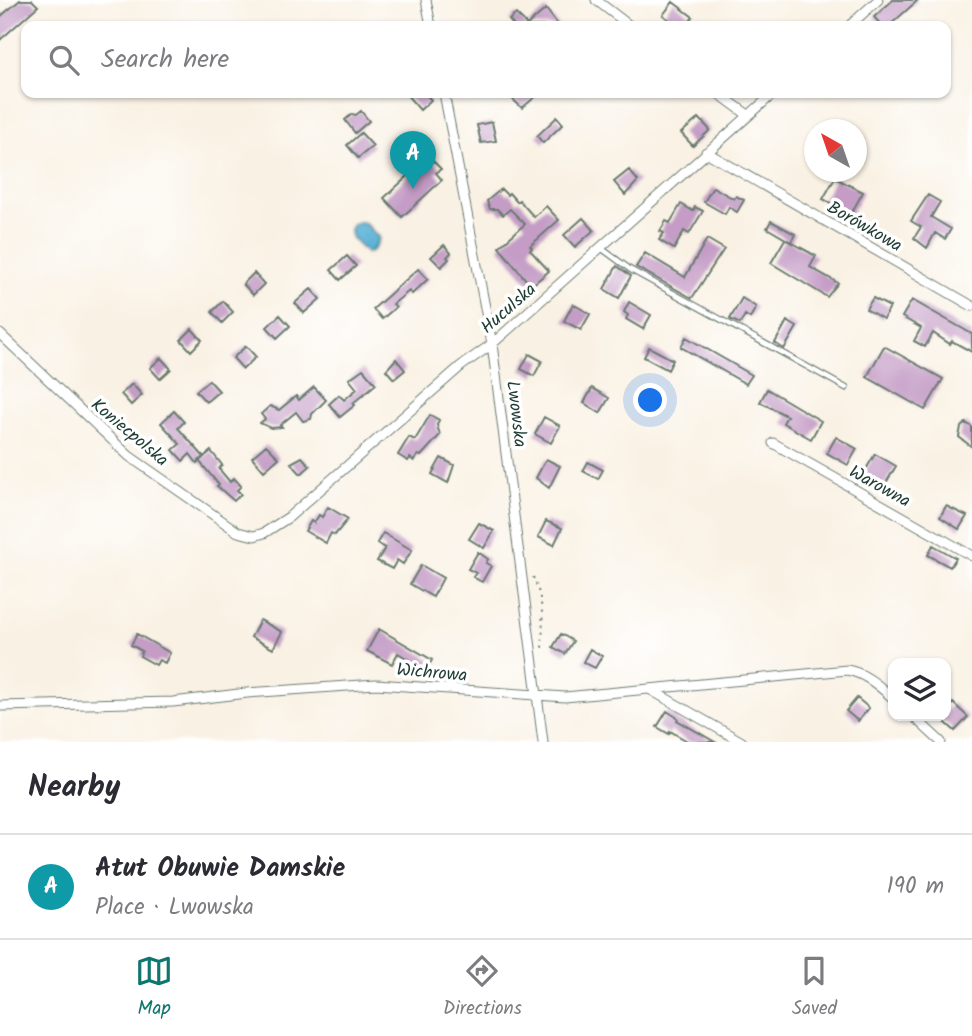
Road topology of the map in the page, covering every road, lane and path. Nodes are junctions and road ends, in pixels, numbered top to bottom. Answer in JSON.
{"nodes":[{"id":1,"x":426,"y":0,"type":"edge"},
{"id":2,"x":596,"y":0,"type":"edge"},
{"id":3,"x":878,"y":0,"type":"edge"},
{"id":4,"x":430,"y":21,"type":"edge"},
{"id":5,"x":623,"y":21,"type":"edge"},
{"id":6,"x":855,"y":21,"type":"edge"},
{"id":7,"x":445,"y":98,"type":"edge"},
{"id":8,"x":725,"y":98,"type":"edge"},
{"id":9,"x":768,"y":98,"type":"edge"},
{"id":10,"x":747,"y":115,"type":"junction"},
{"id":11,"x":706,"y":152,"type":"junction"},
{"id":12,"x":601,"y":247,"type":"junction"},
{"id":13,"x":972,"y":306,"type":"edge"},
{"id":14,"x":0,"y":334,"type":"edge"},
{"id":15,"x":492,"y":344,"type":"junction"},
{"id":16,"x":846,"y":388,"type":"dead end"},
{"id":17,"x":773,"y":443,"type":"dead end"},
{"id":18,"x":254,"y":536,"type":"joint"},
{"id":19,"x":972,"y":556,"type":"edge"},
{"id":20,"x":649,"y":690,"type":"junction"},
{"id":21,"x":888,"y":694,"type":"edge"},
{"id":22,"x":538,"y":697,"type":"junction"},
{"id":23,"x":0,"y":706,"type":"edge"},
{"id":24,"x":918,"y":721,"type":"edge"},
{"id":25,"x":543,"y":742,"type":"edge"},
{"id":26,"x":742,"y":742,"type":"edge"},
{"id":27,"x":941,"y":742,"type":"edge"}],
"edges":[{"from":1,"to":4,"type":"street"},
{"from":2,"to":5,"type":"street"},
{"from":3,"to":6,"type":"street"},
{"from":7,"to":15,"type":"street","name":"Lwowska"},
{"from":8,"to":10,"type":"street"},
{"from":9,"to":10,"type":"street","name":"Huculska"},
{"from":10,"to":11,"type":"street","name":"Huculska"},
{"from":11,"to":12,"type":"street","name":"Huculska"},
{"from":11,"to":13,"type":"street","name":"Borówkowa"},
{"from":12,"to":15,"type":"street","name":"Huculska"},
{"from":12,"to":16,"type":"lane"},
{"from":14,"to":18,"type":"street","name":"Koniecpolska"},
{"from":15,"to":18,"type":"street","name":"Huculska"},
{"from":15,"to":22,"type":"street","name":"Lwowska"},
{"from":17,"to":19,"type":"street","name":"Warowna"},
{"from":20,"to":21,"type":"street","name":"Wichrowa"},
{"from":20,"to":22,"type":"street","name":"Wichrowa"},
{"from":20,"to":26,"type":"street"},
{"from":22,"to":23,"type":"street","name":"Wichrowa"},
{"from":22,"to":25,"type":"street","name":"Lwowska"},
{"from":24,"to":27,"type":"street"}]}
